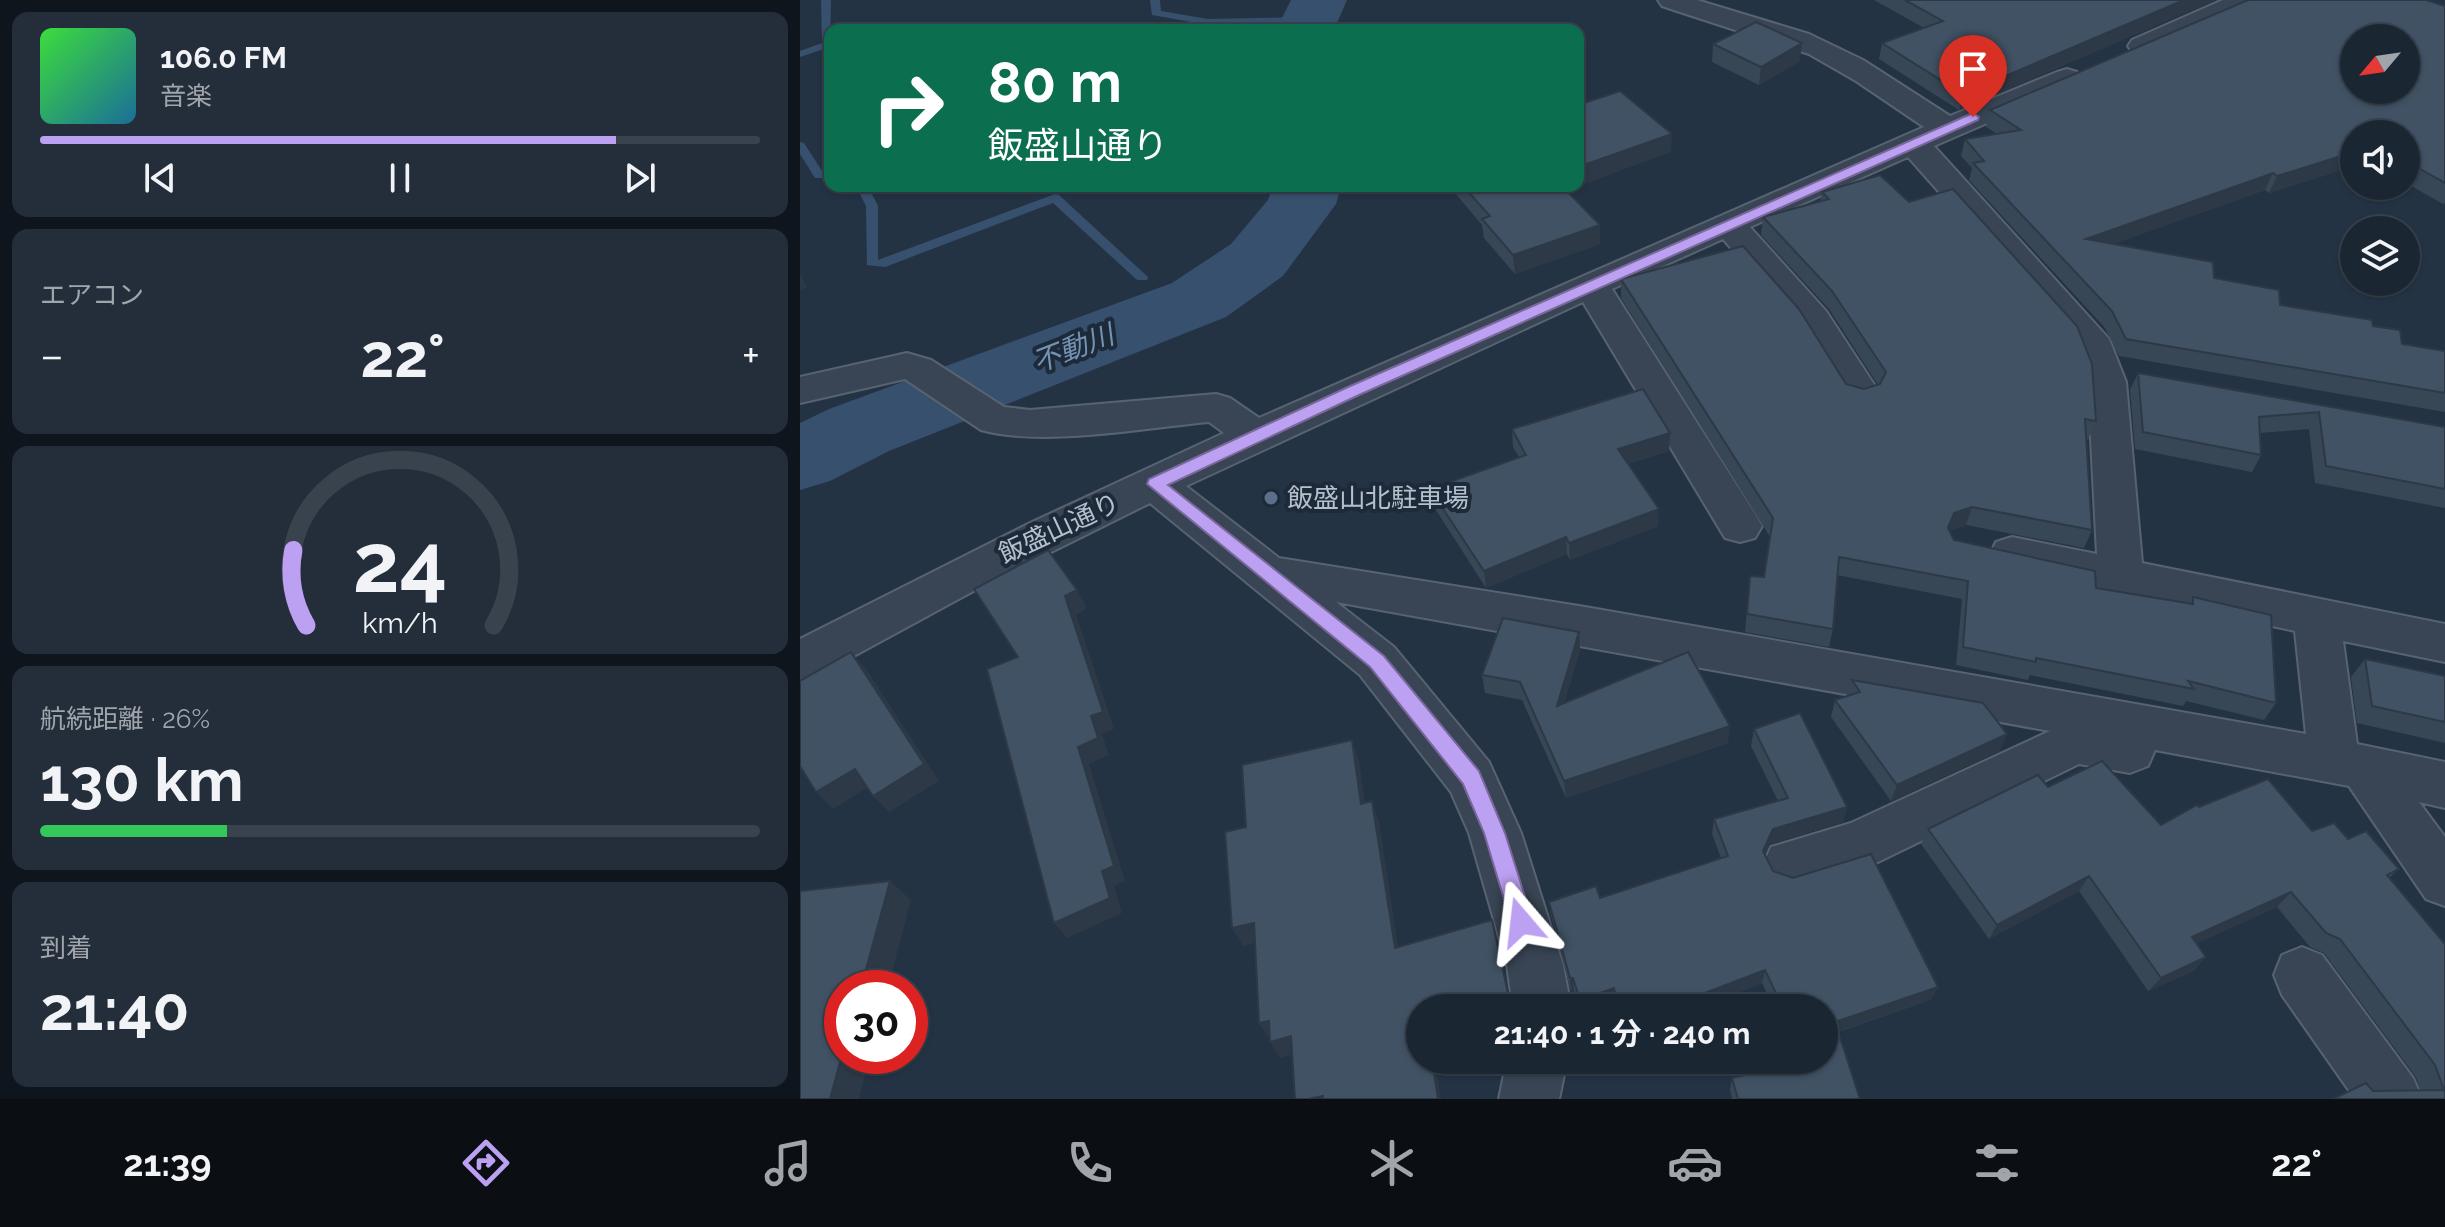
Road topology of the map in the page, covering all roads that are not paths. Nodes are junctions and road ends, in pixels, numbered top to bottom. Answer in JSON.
{"nodes":[{"id":1,"x":1672,"y":0,"type":"edge"},
{"id":2,"x":2246,"y":0,"type":"edge"},
{"id":3,"x":1947,"y":128,"type":"junction"},
{"id":4,"x":1912,"y":144,"type":"junction"},
{"id":5,"x":1728,"y":224,"type":"junction"},
{"id":6,"x":1591,"y":285,"type":"junction"},
{"id":7,"x":2102,"y":369,"type":"junction"},
{"id":8,"x":2148,"y":377,"type":"edge"},
{"id":9,"x":800,"y":390,"type":"edge"},
{"id":10,"x":1859,"y":392,"type":"edge"},
{"id":11,"x":1255,"y":435,"type":"junction"},
{"id":12,"x":1155,"y":484,"type":"junction"},
{"id":13,"x":1740,"y":526,"type":"dead end"},
{"id":14,"x":1967,"y":545,"type":"edge"},
{"id":15,"x":1266,"y":573,"type":"junction"},
{"id":16,"x":2121,"y":576,"type":"junction"},
{"id":17,"x":2317,"y":616,"type":"junction"},
{"id":18,"x":2445,"y":643,"type":"edge"},
{"id":19,"x":800,"y":662,"type":"edge"},
{"id":20,"x":2361,"y":775,"type":"junction"},
{"id":21,"x":2445,"y":785,"type":"edge"},
{"id":22,"x":1790,"y":865,"type":"dead end"},
{"id":23,"x":2445,"y":881,"type":"edge"},
{"id":24,"x":2302,"y":975,"type":"dead end"},
{"id":25,"x":1540,"y":994,"type":"edge"},
{"id":26,"x":1534,"y":1074,"type":"edge"},
{"id":27,"x":1529,"y":1099,"type":"edge"},
{"id":28,"x":2392,"y":1099,"type":"edge"}],
"edges":[{"from":1,"to":3,"type":"street"},
{"from":2,"to":3,"type":"street","name":"飯盛山通り"},
{"from":3,"to":4,"type":"street","name":"飯盛山通り"},
{"from":4,"to":5,"type":"street","name":"飯盛山通り"},
{"from":4,"to":7,"type":"street"},
{"from":5,"to":6,"type":"street","name":"飯盛山通り"},
{"from":5,"to":10,"type":"street"},
{"from":6,"to":11,"type":"street","name":"飯盛山通り"},
{"from":6,"to":13,"type":"street"},
{"from":7,"to":8,"type":"street"},
{"from":7,"to":16,"type":"street"},
{"from":9,"to":11,"type":"street"},
{"from":11,"to":12,"type":"street","name":"飯盛山通り"},
{"from":12,"to":15,"type":"street"},
{"from":12,"to":19,"type":"street","name":"飯盛山通り"},
{"from":14,"to":16,"type":"street"},
{"from":15,"to":20,"type":"street"},
{"from":15,"to":25,"type":"street"},
{"from":16,"to":17,"type":"street"},
{"from":17,"to":18,"type":"street"},
{"from":17,"to":20,"type":"street"},
{"from":20,"to":21,"type":"street"},
{"from":20,"to":22,"type":"street"},
{"from":20,"to":23,"type":"street"},
{"from":24,"to":28,"type":"street"},
{"from":26,"to":27,"type":"street"}]}
